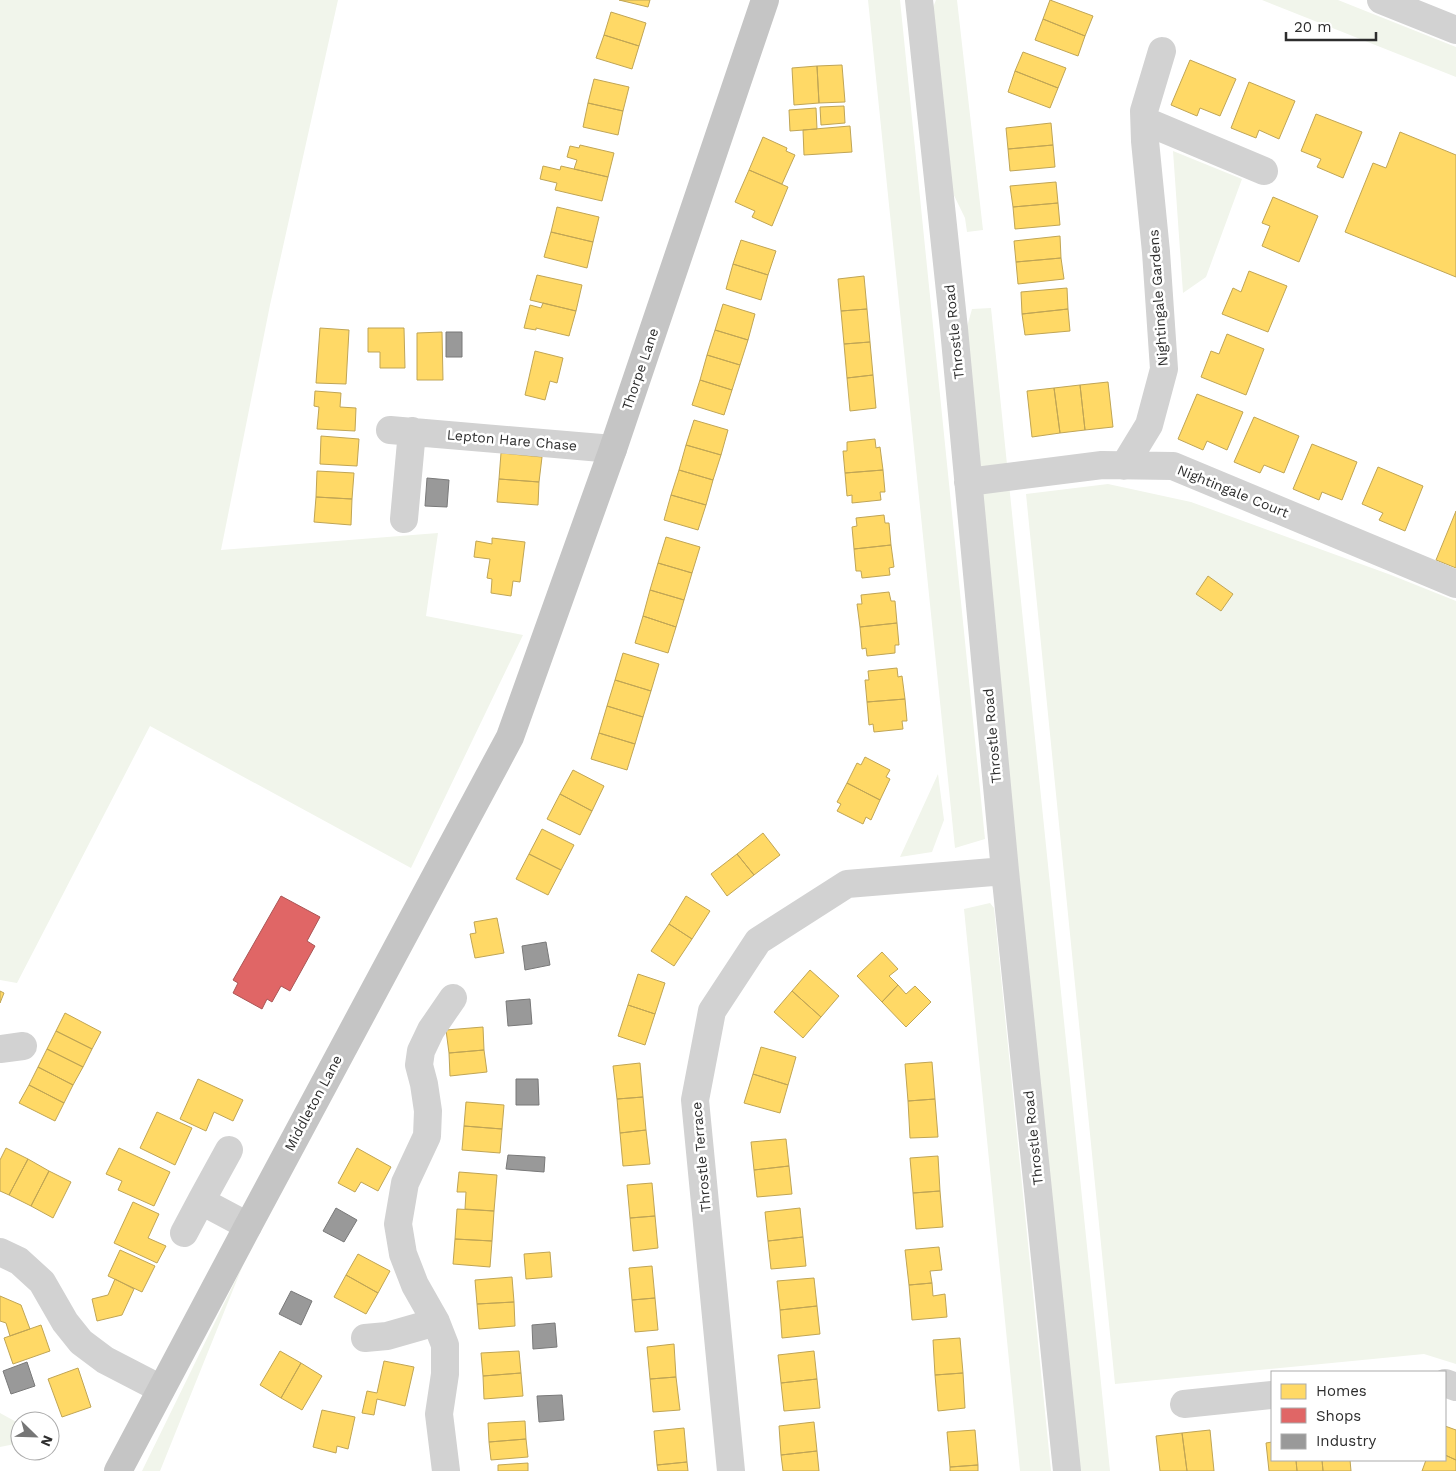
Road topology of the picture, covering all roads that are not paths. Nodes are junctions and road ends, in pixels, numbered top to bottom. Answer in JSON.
{"nodes":[{"id":1,"x":765,"y":0,"type":"edge"},
{"id":2,"x":918,"y":0,"type":"edge"},
{"id":3,"x":1381,"y":0,"type":"edge"},
{"id":4,"x":1456,"y":30,"type":"edge"},
{"id":5,"x":1162,"y":51,"type":"dead end"},
{"id":6,"x":1145,"y":122,"type":"junction"},
{"id":7,"x":1264,"y":171,"type":"dead end"},
{"id":8,"x":613,"y":449,"type":"junction"},
{"id":9,"x":1124,"y":466,"type":"junction"},
{"id":10,"x":968,"y":482,"type":"junction"},
{"id":11,"x":404,"y":519,"type":"dead end"},
{"id":12,"x":1456,"y":584,"type":"edge"},
{"id":13,"x":510,"y":736,"type":"joint"},
{"id":14,"x":1005,"y":871,"type":"junction"},
{"id":15,"x":453,"y":998,"type":"dead end"},
{"id":16,"x":229,"y":1150,"type":"dead end"},
{"id":17,"x":202,"y":1201,"type":"junction"},
{"id":18,"x":248,"y":1226,"type":"junction"},
{"id":19,"x":184,"y":1233,"type":"dead end"},
{"id":20,"x":0,"y":1252,"type":"edge"},
{"id":21,"x":436,"y":1322,"type":"junction"},
{"id":22,"x":365,"y":1338,"type":"dead end"},
{"id":23,"x":161,"y":1390,"type":"junction"},
{"id":24,"x":1271,"y":1395,"type":"edge"},
{"id":25,"x":1184,"y":1404,"type":"dead end"},
{"id":26,"x":118,"y":1471,"type":"edge"},
{"id":27,"x":446,"y":1471,"type":"edge"},
{"id":28,"x":731,"y":1471,"type":"edge"},
{"id":29,"x":1066,"y":1471,"type":"edge"}],
"edges":[{"from":1,"to":8,"type":"main road","name":"Thorpe Lane"},
{"from":2,"to":10,"type":"street","name":"Throstle Road"},
{"from":3,"to":4,"type":"street"},
{"from":5,"to":6,"type":"street","name":"Nightingale Gardens"},
{"from":6,"to":7,"type":"street"},
{"from":6,"to":9,"type":"street","name":"Nightingale Gardens"},
{"from":8,"to":11,"type":"street","name":"Lepton Hare Chase"},
{"from":8,"to":13,"type":"main road","name":"Thorpe Lane"},
{"from":9,"to":10,"type":"street","name":"Nightingale Court"},
{"from":9,"to":12,"type":"street","name":"Nightingale Court"},
{"from":10,"to":14,"type":"street","name":"Throstle Road"},
{"from":13,"to":18,"type":"main road","name":"Middleton Lane"},
{"from":14,"to":28,"type":"street","name":"Throstle Terrace"},
{"from":14,"to":29,"type":"street","name":"Throstle Road"},
{"from":15,"to":21,"type":"street"},
{"from":16,"to":17,"type":"street"},
{"from":17,"to":18,"type":"street"},
{"from":17,"to":19,"type":"street"},
{"from":18,"to":23,"type":"main road","name":"Middleton Lane"},
{"from":20,"to":23,"type":"street"},
{"from":21,"to":22,"type":"street"},
{"from":21,"to":27,"type":"street"},
{"from":23,"to":26,"type":"main road","name":"Middleton Lane"},
{"from":24,"to":25,"type":"street"}]}
